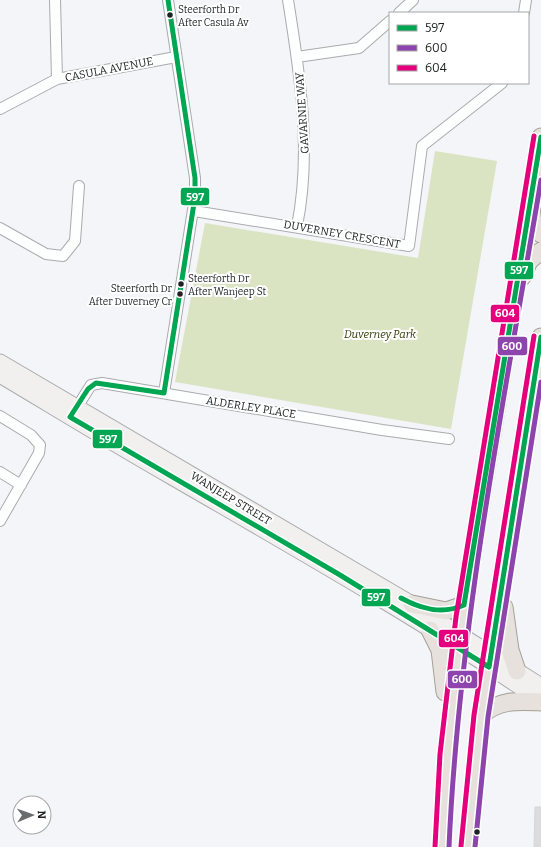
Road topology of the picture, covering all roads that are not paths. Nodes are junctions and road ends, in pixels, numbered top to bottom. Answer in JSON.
{"nodes":[{"id":1,"x":55,"y":0,"type":"edge"},
{"id":2,"x":168,"y":0,"type":"edge"},
{"id":3,"x":288,"y":0,"type":"edge"},
{"id":4,"x":413,"y":0,"type":"edge"},
{"id":5,"x":526,"y":0,"type":"edge"},
{"id":6,"x":400,"y":12,"type":"edge"},
{"id":7,"x":524,"y":12,"type":"edge"},
{"id":8,"x":389,"y":22,"type":"edge"},
{"id":9,"x":176,"y":57,"type":"junction"},
{"id":10,"x":297,"y":57,"type":"junction"},
{"id":11,"x":57,"y":79,"type":"junction"},
{"id":12,"x":501,"y":84,"type":"edge"},
{"id":13,"x":0,"y":109,"type":"edge"},
{"id":14,"x":541,"y":137,"type":"edge"},
{"id":15,"x":79,"y":186,"type":"dead end"},
{"id":16,"x":531,"y":198,"type":"junction"},
{"id":17,"x":194,"y":211,"type":"junction"},
{"id":18,"x":297,"y":226,"type":"junction"},
{"id":19,"x":0,"y":228,"type":"edge"},
{"id":20,"x":541,"y":234,"type":"edge"},
{"id":21,"x":541,"y":251,"type":"edge"},
{"id":22,"x":514,"y":299,"type":"junction"},
{"id":23,"x":541,"y":337,"type":"edge"},
{"id":24,"x":0,"y":362,"type":"edge"},
{"id":25,"x":0,"y":375,"type":"edge"},
{"id":26,"x":164,"y":393,"type":"junction"},
{"id":27,"x":74,"y":412,"type":"junction"},
{"id":28,"x":0,"y":416,"type":"edge"},
{"id":29,"x":449,"y":439,"type":"dead end"},
{"id":30,"x":0,"y":472,"type":"edge"},
{"id":31,"x":21,"y":485,"type":"junction"},
{"id":32,"x":0,"y":522,"type":"edge"},
{"id":33,"x":343,"y":570,"type":"junction"},
{"id":34,"x":503,"y":575,"type":"junction"},
{"id":35,"x":412,"y":604,"type":"junction"},
{"id":36,"x":464,"y":605,"type":"junction"},
{"id":37,"x":430,"y":630,"type":"junction"},
{"id":38,"x":459,"y":641,"type":"junction"},
{"id":39,"x":490,"y":660,"type":"junction"},
{"id":40,"x":517,"y":671,"type":"junction"},
{"id":41,"x":541,"y":686,"type":"edge"},
{"id":42,"x":541,"y":701,"type":"edge"},
{"id":43,"x":481,"y":716,"type":"junction"},
{"id":44,"x":449,"y":736,"type":"junction"},
{"id":45,"x":442,"y":847,"type":"edge"},
{"id":46,"x":468,"y":847,"type":"edge"}],
"edges":[{"from":1,"to":11,"type":"street"},
{"from":2,"to":9,"type":"street"},
{"from":3,"to":10,"type":"street","name":"GAVARNIE WAY"},
{"from":4,"to":6,"type":"street"},
{"from":5,"to":7,"type":"street"},
{"from":8,"to":10,"type":"street"},
{"from":9,"to":11,"type":"street","name":"CASULA AVENUE"},
{"from":9,"to":17,"type":"street"},
{"from":10,"to":18,"type":"street","name":"GAVARNIE WAY"},
{"from":11,"to":13,"type":"street","name":"CASULA AVENUE"},
{"from":12,"to":18,"type":"street","name":"DUVERNEY CRESCENT"},
{"from":14,"to":16,"type":"main road"},
{"from":15,"to":19,"type":"street"},
{"from":16,"to":20,"type":"main road"},
{"from":16,"to":22,"type":"main road"},
{"from":17,"to":18,"type":"street","name":"DUVERNEY CRESCENT"},
{"from":17,"to":26,"type":"street"},
{"from":21,"to":22,"type":"main road"},
{"from":22,"to":36,"type":"main road"},
{"from":23,"to":34,"type":"main road"},
{"from":24,"to":27,"type":"main road","name":"WANJEEP STREET"},
{"from":25,"to":27,"type":"main road","name":"WANJEEP STREET"},
{"from":26,"to":27,"type":"street","name":"ALDERLEY PLACE"},
{"from":26,"to":29,"type":"street","name":"ALDERLEY PLACE"},
{"from":27,"to":33,"type":"main road","name":"WANJEEP STREET"},
{"from":28,"to":31,"type":"street"},
{"from":30,"to":31,"type":"street"},
{"from":31,"to":32,"type":"street"},
{"from":33,"to":35,"type":"main road","name":"WANJEEP STREET"},
{"from":33,"to":37,"type":"main road","name":"WANJEEP STREET"},
{"from":34,"to":39,"type":"main road"},
{"from":34,"to":40,"type":"main road"},
{"from":35,"to":36,"type":"main road"},
{"from":35,"to":38,"type":"main road","name":"WANJEEP STREET"},
{"from":36,"to":38,"type":"main road"},
{"from":37,"to":38,"type":"main road","name":"WANJEEP STREET"},
{"from":37,"to":44,"type":"main road"},
{"from":38,"to":39,"type":"main road"},
{"from":38,"to":44,"type":"main road"},
{"from":39,"to":40,"type":"main road"},
{"from":39,"to":42,"type":"main road"},
{"from":39,"to":43,"type":"main road"},
{"from":40,"to":41,"type":"main road"},
{"from":42,"to":43,"type":"main road"},
{"from":43,"to":46,"type":"main road"},
{"from":44,"to":45,"type":"main road"}]}
